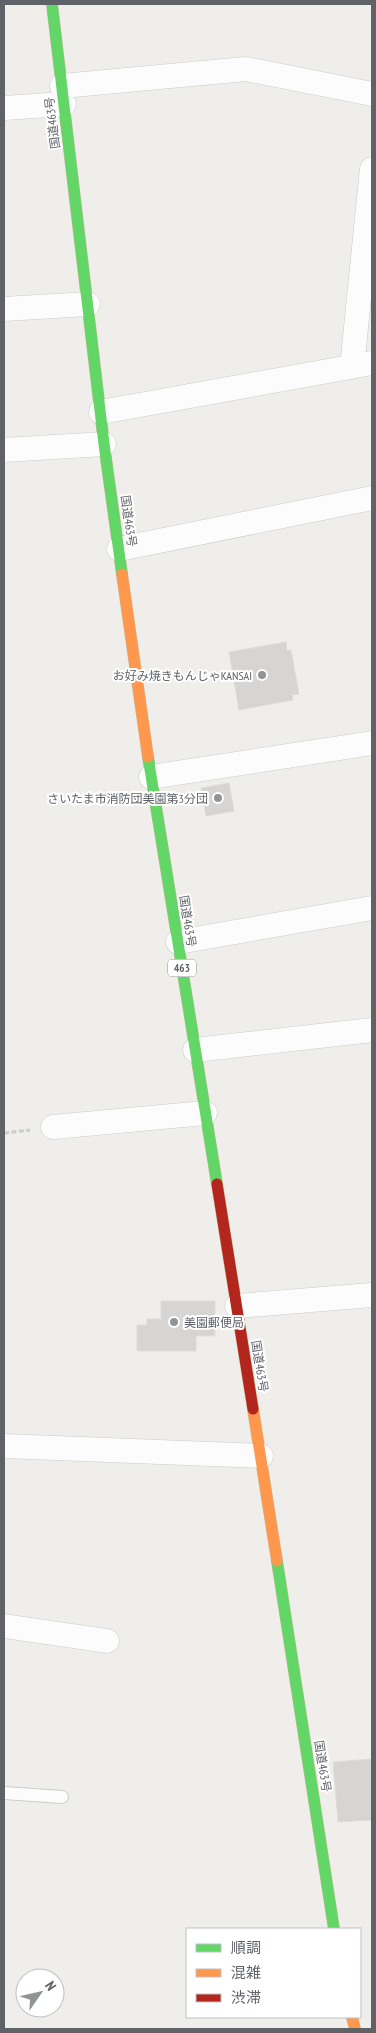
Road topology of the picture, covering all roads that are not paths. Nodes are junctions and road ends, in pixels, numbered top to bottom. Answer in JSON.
{"nodes":[{"id":1,"x":52,"y":4,"type":"edge"},
{"id":2,"x":372,"y":94,"type":"edge"},
{"id":3,"x":63,"y":96,"type":"junction"},
{"id":4,"x":4,"y":108,"type":"edge"},
{"id":5,"x":372,"y":169,"type":"edge"},
{"id":6,"x":88,"y":304,"type":"junction"},
{"id":7,"x":4,"y":310,"type":"edge"},
{"id":8,"x":362,"y":365,"type":"edge"},
{"id":9,"x":101,"y":412,"type":"junction"},
{"id":10,"x":104,"y":444,"type":"junction"},
{"id":11,"x":4,"y":450,"type":"edge"},
{"id":12,"x":372,"y":498,"type":"edge"},
{"id":13,"x":119,"y":549,"type":"junction"},
{"id":14,"x":372,"y":743,"type":"edge"},
{"id":15,"x":151,"y":777,"type":"junction"},
{"id":16,"x":372,"y":908,"type":"edge"},
{"id":17,"x":178,"y":942,"type":"junction"},
{"id":18,"x":372,"y":1030,"type":"edge"},
{"id":19,"x":195,"y":1050,"type":"junction"},
{"id":20,"x":205,"y":1113,"type":"junction"},
{"id":21,"x":53,"y":1127,"type":"dead end"},
{"id":22,"x":372,"y":1295,"type":"edge"},
{"id":23,"x":237,"y":1306,"type":"junction"},
{"id":24,"x":4,"y":1446,"type":"edge"},
{"id":25,"x":261,"y":1456,"type":"junction"},
{"id":26,"x":4,"y":1626,"type":"edge"},
{"id":27,"x":107,"y":1641,"type":"dead end"},
{"id":28,"x":4,"y":1793,"type":"edge"},
{"id":29,"x":62,"y":1797,"type":"dead end"},
{"id":30,"x":334,"y":1928,"type":"edge"}],
"edges":[{"from":1,"to":3,"type":"highway","name":"国道463号","number":"463"},
{"from":2,"to":3,"type":"street"},
{"from":3,"to":4,"type":"street"},
{"from":3,"to":6,"type":"highway","name":"国道463号","number":"463"},
{"from":5,"to":8,"type":"street"},
{"from":6,"to":7,"type":"street"},
{"from":6,"to":9,"type":"highway","name":"国道463号","number":"463"},
{"from":8,"to":9,"type":"street"},
{"from":9,"to":10,"type":"highway","name":"国道463号","number":"463"},
{"from":10,"to":11,"type":"street"},
{"from":10,"to":13,"type":"highway","name":"国道463号","number":"463"},
{"from":12,"to":13,"type":"street"},
{"from":13,"to":15,"type":"highway","name":"国道463号","number":"463"},
{"from":14,"to":15,"type":"street"},
{"from":15,"to":17,"type":"highway","name":"国道463号","number":"463"},
{"from":16,"to":17,"type":"street"},
{"from":17,"to":19,"type":"highway","name":"国道463号","number":"463"},
{"from":18,"to":19,"type":"street"},
{"from":19,"to":20,"type":"highway","name":"国道463号","number":"463"},
{"from":20,"to":21,"type":"street"},
{"from":20,"to":23,"type":"highway","name":"国道463号","number":"463"},
{"from":22,"to":23,"type":"street"},
{"from":23,"to":25,"type":"highway","name":"国道463号","number":"463"},
{"from":24,"to":25,"type":"street"},
{"from":25,"to":30,"type":"highway","name":"国道463号","number":"463"},
{"from":26,"to":27,"type":"street"},
{"from":28,"to":29,"type":"lane"}]}
